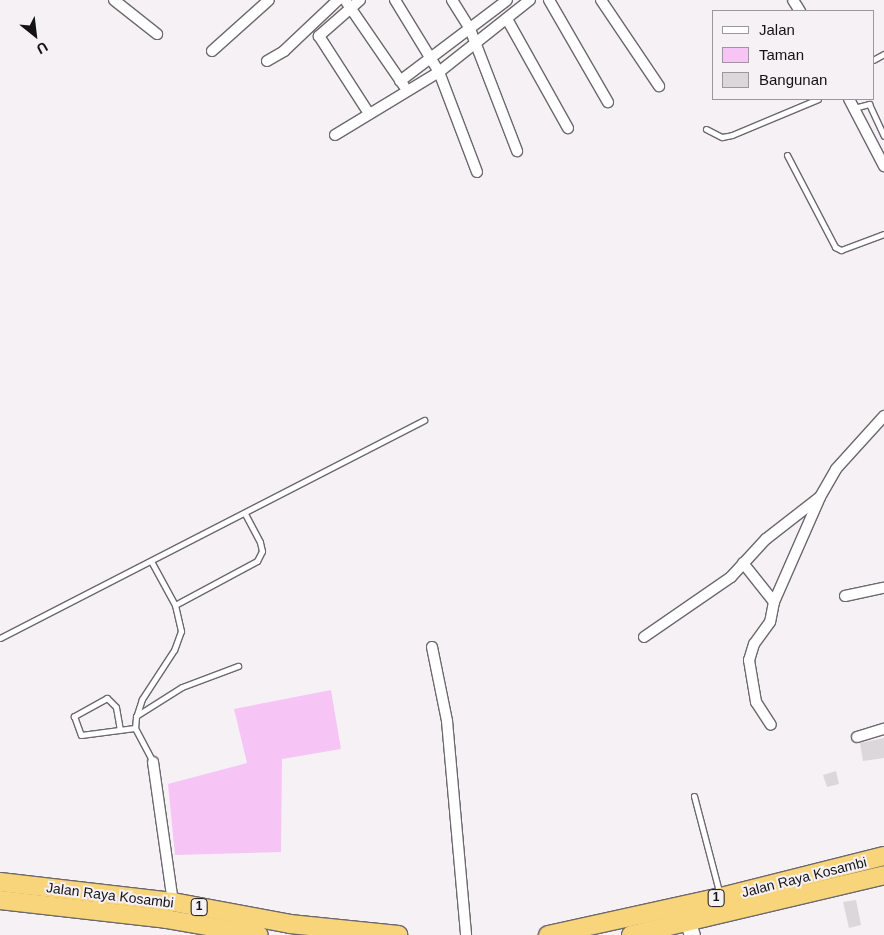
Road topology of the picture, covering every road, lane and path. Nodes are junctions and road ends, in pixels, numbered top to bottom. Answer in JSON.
{"nodes":[{"id":1,"x":114,"y":0,"type":"edge"},
{"id":2,"x":269,"y":0,"type":"edge"},
{"id":3,"x":338,"y":0,"type":"edge"},
{"id":4,"x":360,"y":0,"type":"edge"},
{"id":5,"x":395,"y":0,"type":"edge"},
{"id":6,"x":452,"y":0,"type":"edge"},
{"id":7,"x":506,"y":0,"type":"edge"},
{"id":8,"x":530,"y":0,"type":"edge"},
{"id":9,"x":548,"y":0,"type":"edge"},
{"id":10,"x":603,"y":1,"type":"edge"},
{"id":11,"x":348,"y":4,"type":"edge"},
{"id":12,"x":507,"y":19,"type":"junction"},
{"id":13,"x":470,"y":28,"type":"junction"},
{"id":14,"x":157,"y":34,"type":"dead end"},
{"id":15,"x":474,"y":44,"type":"junction"},
{"id":16,"x":212,"y":51,"type":"dead end"},
{"id":17,"x":432,"y":58,"type":"junction"},
{"id":18,"x":267,"y":62,"type":"dead end"},
{"id":19,"x":439,"y":72,"type":"junction"},
{"id":20,"x":400,"y":81,"type":"junction"},
{"id":21,"x":659,"y":86,"type":"dead end"},
{"id":22,"x":407,"y":91,"type":"junction"},
{"id":23,"x":816,"y":100,"type":"edge"},
{"id":24,"x":608,"y":102,"type":"dead end"},
{"id":25,"x":852,"y":104,"type":"edge"},
{"id":26,"x":368,"y":112,"type":"junction"},
{"id":27,"x":568,"y":128,"type":"dead end"},
{"id":28,"x":706,"y":129,"type":"dead end"},
{"id":29,"x":335,"y":135,"type":"dead end"},
{"id":30,"x":884,"y":136,"type":"edge"},
{"id":31,"x":517,"y":151,"type":"dead end"},
{"id":32,"x":786,"y":154,"type":"dead end"},
{"id":33,"x":884,"y":166,"type":"edge"},
{"id":34,"x":477,"y":172,"type":"dead end"},
{"id":35,"x":884,"y":234,"type":"edge"},
{"id":36,"x":884,"y":416,"type":"edge"},
{"id":37,"x":424,"y":420,"type":"dead end"},
{"id":38,"x":820,"y":496,"type":"junction"},
{"id":39,"x":244,"y":514,"type":"junction"},
{"id":40,"x":151,"y":561,"type":"junction"},
{"id":41,"x":743,"y":563,"type":"junction"},
{"id":42,"x":884,"y":588,"type":"edge"},
{"id":43,"x":845,"y":596,"type":"dead end"},
{"id":44,"x":774,"y":602,"type":"junction"},
{"id":45,"x":175,"y":605,"type":"junction"},
{"id":46,"x":644,"y":637,"type":"dead end"},
{"id":47,"x":0,"y":638,"type":"edge"},
{"id":48,"x":432,"y":647,"type":"dead end"},
{"id":49,"x":238,"y":666,"type":"dead end"},
{"id":50,"x":136,"y":717,"type":"junction"},
{"id":51,"x":771,"y":725,"type":"dead end"},
{"id":52,"x":136,"y":728,"type":"junction"},
{"id":53,"x":884,"y":729,"type":"edge"},
{"id":54,"x":120,"y":730,"type":"junction"},
{"id":55,"x":857,"y":737,"type":"dead end"},
{"id":56,"x":153,"y":762,"type":"joint"},
{"id":57,"x":694,"y":796,"type":"dead end"},
{"id":58,"x":884,"y":856,"type":"edge"},
{"id":59,"x":884,"y":874,"type":"edge"},
{"id":60,"x":0,"y":882,"type":"edge"},
{"id":61,"x":722,"y":897,"type":"junction"},
{"id":62,"x":0,"y":900,"type":"edge"},
{"id":63,"x":173,"y":902,"type":"junction"},
{"id":64,"x":690,"y":929,"type":"edge"},
{"id":65,"x":259,"y":935,"type":"edge"},
{"id":66,"x":398,"y":935,"type":"edge"},
{"id":67,"x":466,"y":935,"type":"edge"},
{"id":68,"x":548,"y":935,"type":"edge"},
{"id":69,"x":631,"y":935,"type":"edge"}],
"edges":[{"from":1,"to":14,"type":"street"},
{"from":2,"to":16,"type":"street"},
{"from":3,"to":18,"type":"street"},
{"from":4,"to":11,"type":"street"},
{"from":5,"to":17,"type":"street"},
{"from":6,"to":13,"type":"street"},
{"from":7,"to":13,"type":"street"},
{"from":8,"to":12,"type":"street"},
{"from":9,"to":24,"type":"street"},
{"from":10,"to":21,"type":"street"},
{"from":11,"to":20,"type":"street"},
{"from":11,"to":26,"type":"street"},
{"from":12,"to":15,"type":"street"},
{"from":12,"to":27,"type":"street"},
{"from":13,"to":15,"type":"street"},
{"from":13,"to":17,"type":"street"},
{"from":15,"to":19,"type":"street"},
{"from":15,"to":31,"type":"street"},
{"from":17,"to":19,"type":"street"},
{"from":17,"to":20,"type":"street"},
{"from":19,"to":22,"type":"street"},
{"from":19,"to":34,"type":"street"},
{"from":20,"to":22,"type":"street"},
{"from":22,"to":26,"type":"street"},
{"from":23,"to":28,"type":"lane"},
{"from":25,"to":30,"type":"lane"},
{"from":25,"to":33,"type":"street"},
{"from":26,"to":29,"type":"street"},
{"from":32,"to":35,"type":"lane"},
{"from":36,"to":38,"type":"street"},
{"from":37,"to":39,"type":"lane"},
{"from":38,"to":41,"type":"street"},
{"from":38,"to":44,"type":"street"},
{"from":39,"to":40,"type":"lane"},
{"from":39,"to":45,"type":"lane"},
{"from":40,"to":45,"type":"lane"},
{"from":40,"to":47,"type":"lane"},
{"from":41,"to":44,"type":"street"},
{"from":41,"to":46,"type":"street"},
{"from":42,"to":43,"type":"street"},
{"from":44,"to":51,"type":"street"},
{"from":45,"to":50,"type":"lane"},
{"from":48,"to":67,"type":"street"},
{"from":49,"to":50,"type":"lane"},
{"from":50,"to":52,"type":"lane"},
{"from":52,"to":54,"type":"lane"},
{"from":52,"to":56,"type":"lane"},
{"from":53,"to":55,"type":"street"},
{"from":54,"to":54,"type":"lane"},
{"from":56,"to":63,"type":"street"},
{"from":57,"to":61,"type":"lane"},
{"from":58,"to":61,"type":"highway","name":"Jalan Raya Kosambi","number":"1"},
{"from":59,"to":64,"type":"highway","name":"Jalan Raya Kosambi","number":"1"},
{"from":60,"to":63,"type":"highway","name":"Jalan Raya Kosambi","number":"1"},
{"from":61,"to":68,"type":"highway","name":"Jalan Raya Kosambi","number":"1"},
{"from":62,"to":65,"type":"highway","name":"Jalan Raya Kosambi","number":"1"},
{"from":63,"to":66,"type":"highway","name":"Jalan Raya Kosambi","number":"1"},
{"from":64,"to":69,"type":"highway","name":"Jalan Raya Kosambi","number":"1"}]}
